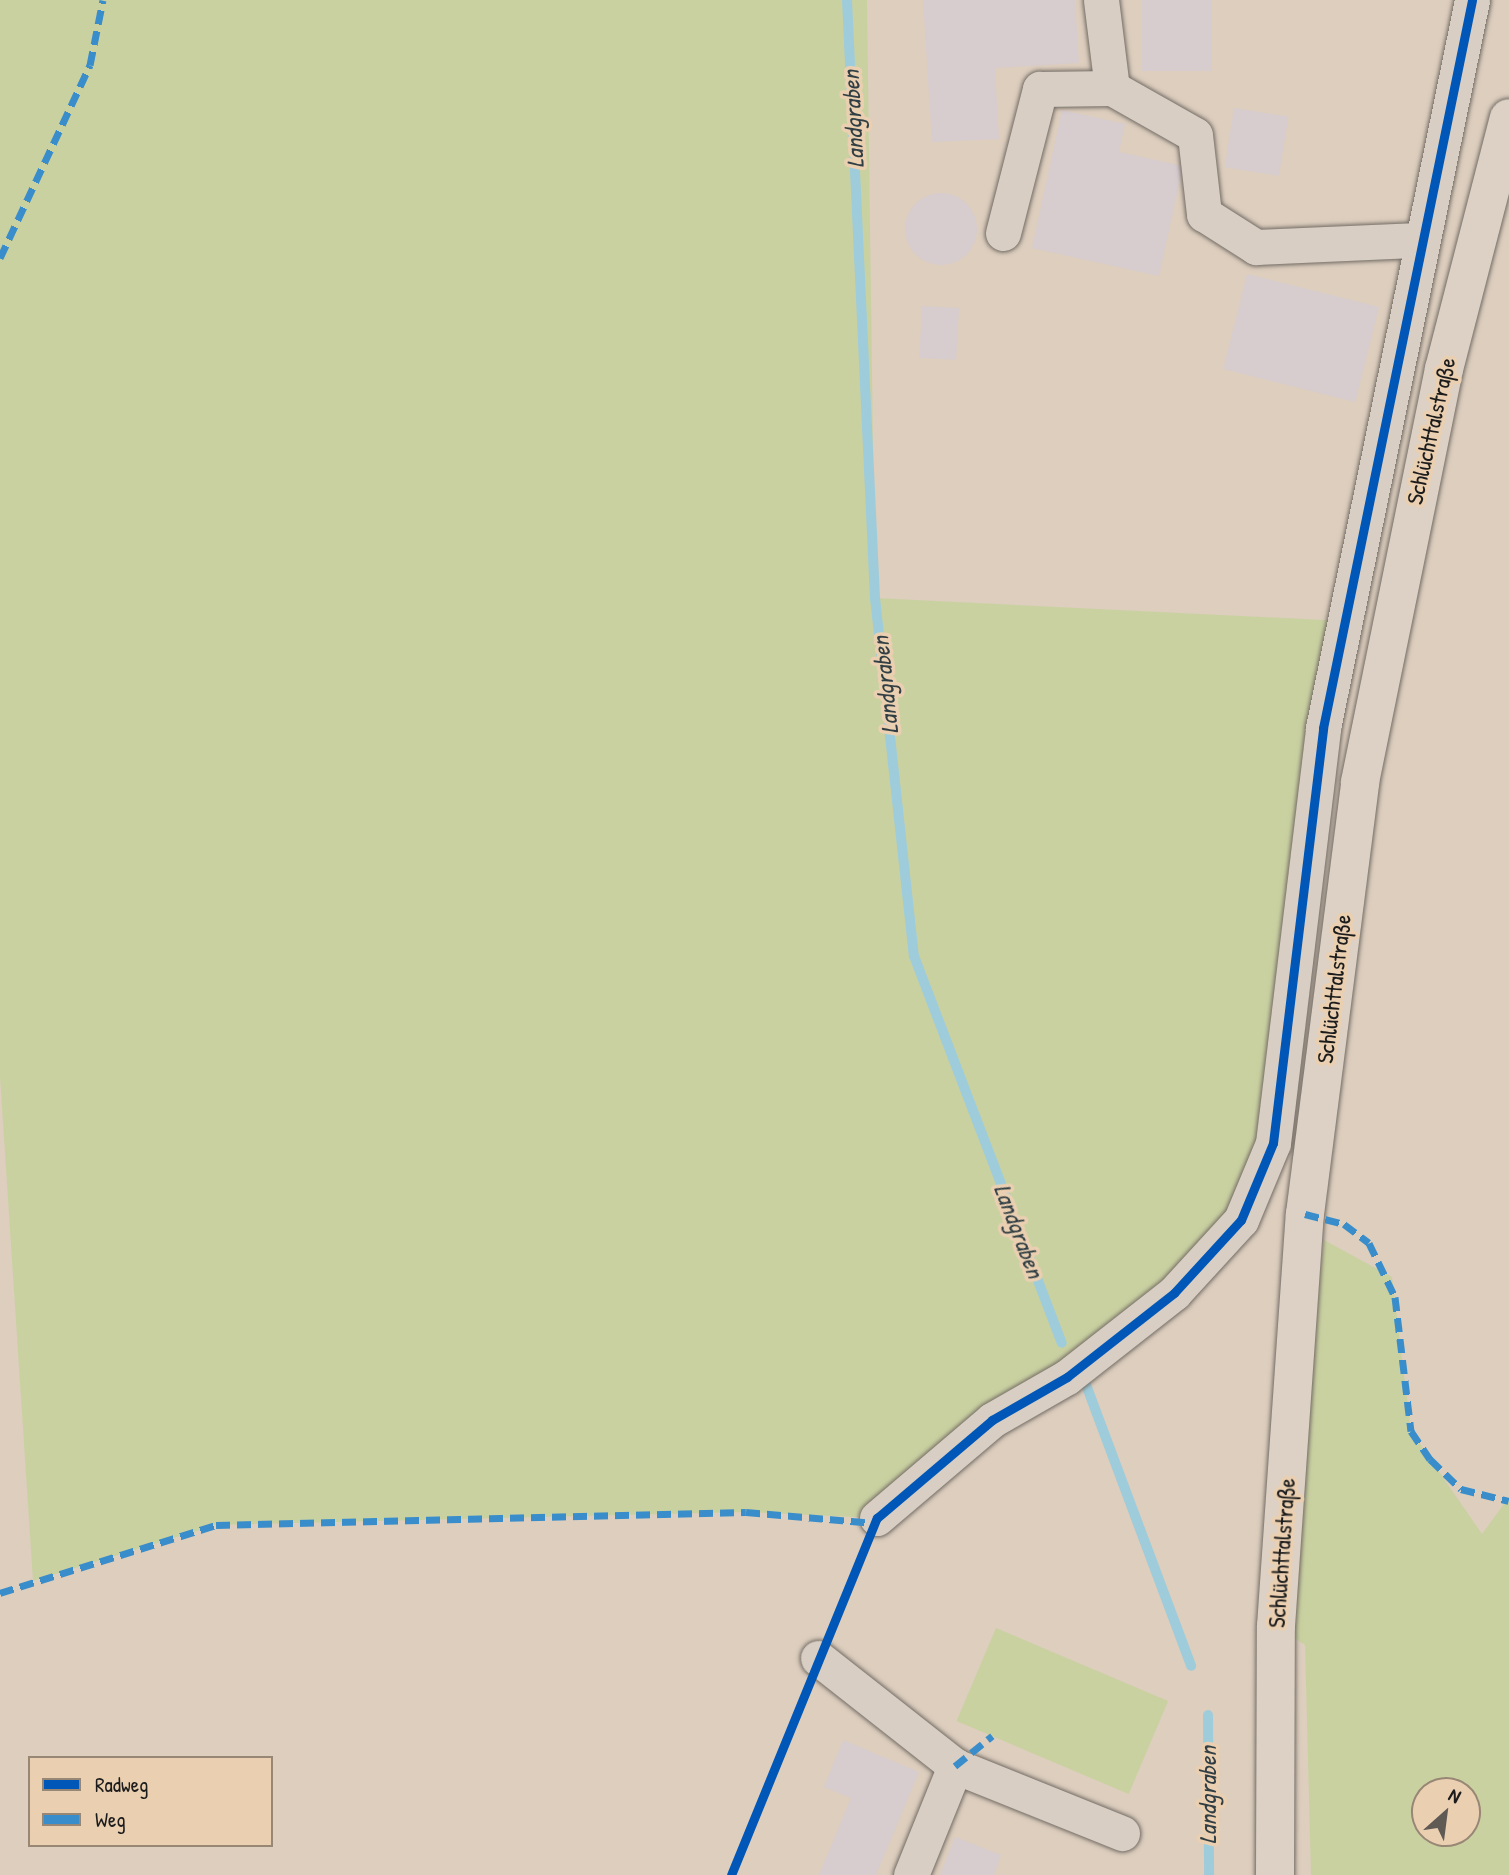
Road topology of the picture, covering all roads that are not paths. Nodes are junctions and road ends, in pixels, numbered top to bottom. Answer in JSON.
{"nodes":[{"id":1,"x":1101,"y":0,"type":"edge"},
{"id":2,"x":1472,"y":0,"type":"edge"},
{"id":3,"x":1112,"y":88,"type":"junction"},
{"id":4,"x":1509,"y":118,"type":"edge"},
{"id":5,"x":1003,"y":233,"type":"dead end"},
{"id":6,"x":1419,"y":240,"type":"junction"},
{"id":7,"x":877,"y":1518,"type":"dead end"},
{"id":8,"x":818,"y":1658,"type":"dead end"},
{"id":9,"x":955,"y":1766,"type":"junction"},
{"id":10,"x":1122,"y":1833,"type":"dead end"},
{"id":11,"x":911,"y":1875,"type":"edge"},
{"id":12,"x":1275,"y":1875,"type":"edge"}],
"edges":[{"from":1,"to":3,"type":"street"},
{"from":2,"to":6,"type":"street"},
{"from":3,"to":5,"type":"street"},
{"from":3,"to":6,"type":"street"},
{"from":4,"to":12,"type":"main road","name":"Schlüchttalstraße"},
{"from":6,"to":7,"type":"street"},
{"from":8,"to":9,"type":"street"},
{"from":9,"to":10,"type":"street"},
{"from":9,"to":11,"type":"street"}]}
